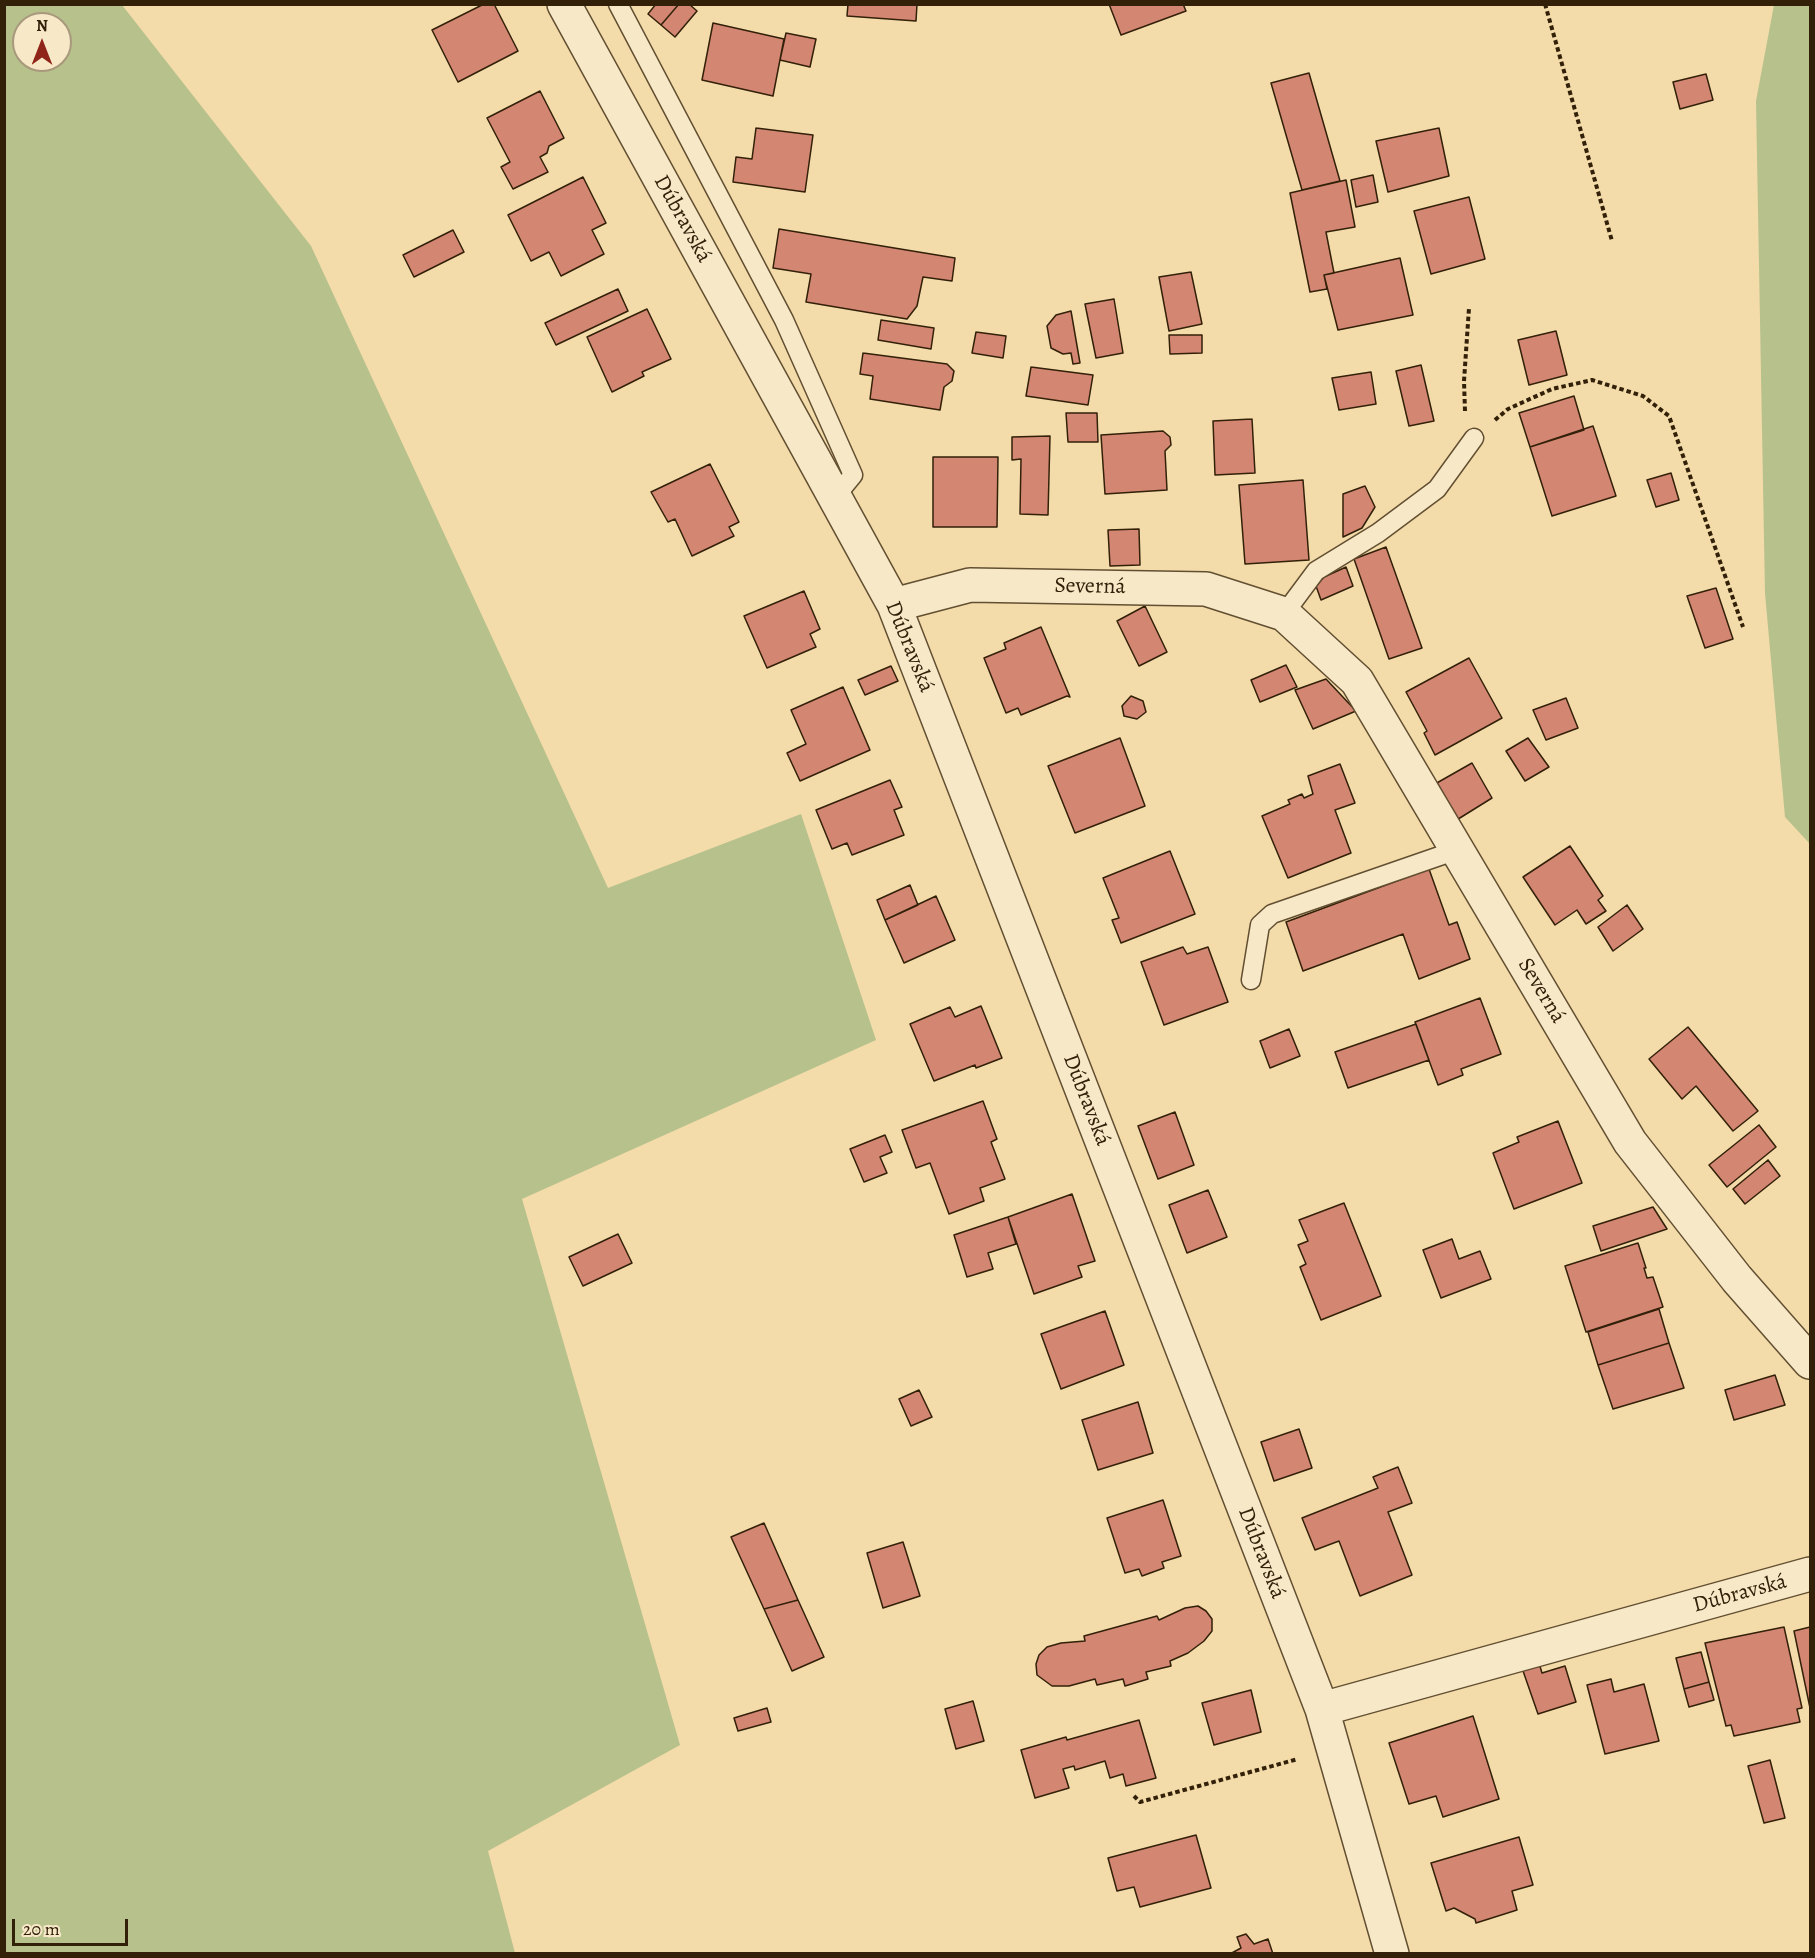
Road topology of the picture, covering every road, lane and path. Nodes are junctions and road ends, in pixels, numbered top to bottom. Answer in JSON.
{"nodes":[{"id":1,"x":564,"y":4,"type":"edge"},
{"id":2,"x":618,"y":4,"type":"edge"},
{"id":3,"x":1545,"y":4,"type":"edge"},
{"id":4,"x":1612,"y":242,"type":"dead end"},
{"id":5,"x":1469,"y":308,"type":"dead end"},
{"id":6,"x":1474,"y":438,"type":"junction"},
{"id":7,"x":835,"y":497,"type":"junction"},
{"id":8,"x":894,"y":605,"type":"junction"},
{"id":9,"x":1284,"y":614,"type":"junction"},
{"id":10,"x":1743,"y":627,"type":"dead end"},
{"id":11,"x":1457,"y":850,"type":"junction"},
{"id":12,"x":1251,"y":980,"type":"dead end"},
{"id":13,"x":1810,"y":1362,"type":"edge"},
{"id":14,"x":1810,"y":1574,"type":"edge"},
{"id":15,"x":1322,"y":1709,"type":"junction"},
{"id":16,"x":1333,"y":1749,"type":"junction"},
{"id":17,"x":1134,"y":1796,"type":"dead end"},
{"id":18,"x":1392,"y":1953,"type":"edge"}],
"edges":[{"from":1,"to":7,"type":"street","name":"Dúbravská"},
{"from":2,"to":7,"type":"lane","name":"Dúbravská"},
{"from":3,"to":4,"type":"path"},
{"from":5,"to":6,"type":"path"},
{"from":6,"to":9,"type":"lane"},
{"from":6,"to":10,"type":"path"},
{"from":7,"to":8,"type":"street","name":"Dúbravská"},
{"from":8,"to":9,"type":"street","name":"Severná"},
{"from":8,"to":15,"type":"street","name":"Dúbravská"},
{"from":9,"to":11,"type":"street","name":"Severná"},
{"from":11,"to":12,"type":"lane"},
{"from":11,"to":13,"type":"street","name":"Severná"},
{"from":14,"to":15,"type":"street","name":"Dúbravská"},
{"from":15,"to":16,"type":"street","name":"Dúbravská"},
{"from":16,"to":17,"type":"path"},
{"from":16,"to":18,"type":"street","name":"Dúbravská"}]}
